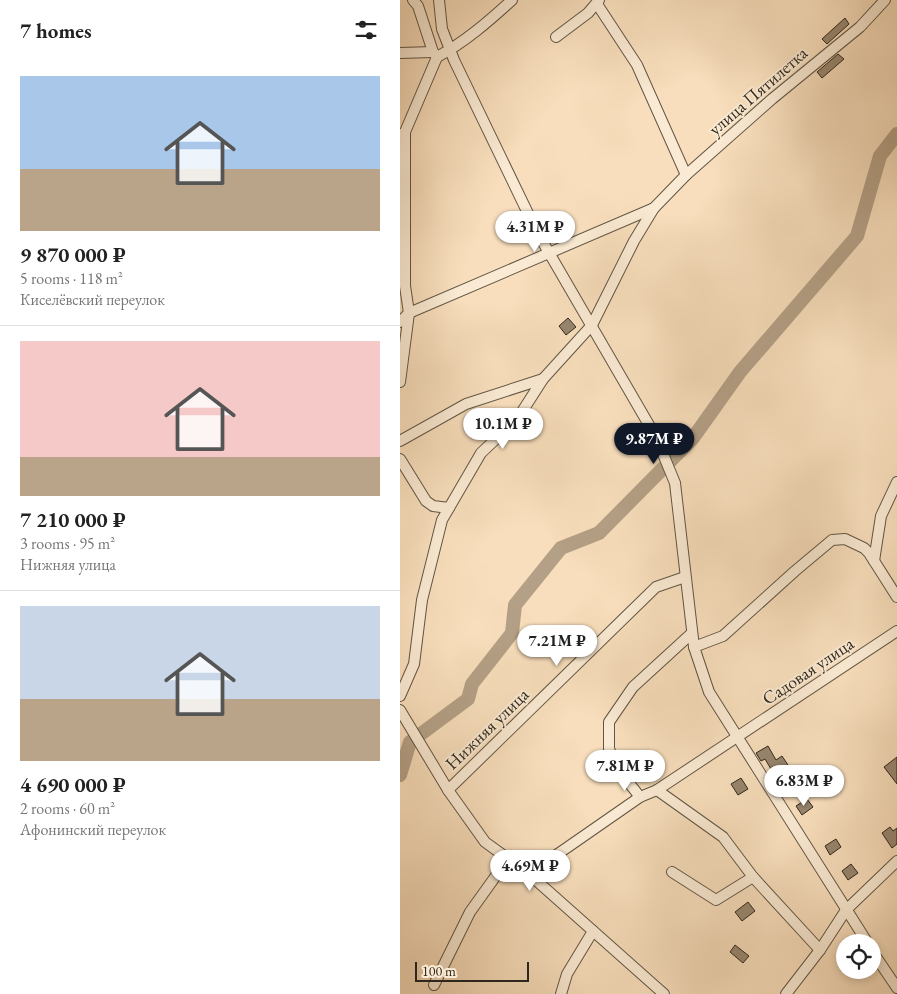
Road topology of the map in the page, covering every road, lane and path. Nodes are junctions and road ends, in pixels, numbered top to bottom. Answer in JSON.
{"nodes":[{"id":1,"x":413,"y":0,"type":"edge"},
{"id":2,"x":439,"y":0,"type":"edge"},
{"id":3,"x":512,"y":0,"type":"edge"},
{"id":4,"x":885,"y":0,"type":"edge"},
{"id":5,"x":598,"y":2,"type":"edge"},
{"id":6,"x":556,"y":37,"type":"dead end"},
{"id":7,"x":450,"y":50,"type":"junction"},
{"id":8,"x":400,"y":53,"type":"edge"},
{"id":9,"x":435,"y":54,"type":"junction"},
{"id":10,"x":402,"y":134,"type":"edge"},
{"id":11,"x":686,"y":176,"type":"junction"},
{"id":12,"x":654,"y":208,"type":"junction"},
{"id":13,"x":403,"y":229,"type":"edge"},
{"id":14,"x":549,"y":252,"type":"junction"},
{"id":15,"x":409,"y":313,"type":"junction"},
{"id":16,"x":400,"y":322,"type":"edge"},
{"id":17,"x":592,"y":325,"type":"junction"},
{"id":18,"x":543,"y":379,"type":"junction"},
{"id":19,"x":400,"y":382,"type":"edge"},
{"id":20,"x":400,"y":441,"type":"edge"},
{"id":21,"x":400,"y":460,"type":"edge"},
{"id":22,"x":897,"y":482,"type":"edge"},
{"id":23,"x":449,"y":508,"type":"junction"},
{"id":24,"x":874,"y":561,"type":"junction"},
{"id":25,"x":685,"y":577,"type":"junction"},
{"id":26,"x":897,"y":598,"type":"edge"},
{"id":27,"x":897,"y":631,"type":"edge"},
{"id":28,"x":692,"y":633,"type":"junction"},
{"id":29,"x":694,"y":647,"type":"junction"},
{"id":30,"x":400,"y":696,"type":"edge"},
{"id":31,"x":401,"y":712,"type":"edge"},
{"id":32,"x":737,"y":737,"type":"junction"},
{"id":33,"x":448,"y":790,"type":"junction"},
{"id":34,"x":657,"y":790,"type":"junction"},
{"id":35,"x":640,"y":797,"type":"junction"},
{"id":36,"x":508,"y":859,"type":"junction"},
{"id":37,"x":897,"y":861,"type":"edge"},
{"id":38,"x":672,"y":872,"type":"dead end"},
{"id":39,"x":529,"y":874,"type":"junction"},
{"id":40,"x":753,"y":877,"type":"junction"},
{"id":41,"x":846,"y":910,"type":"junction"},
{"id":42,"x":594,"y":931,"type":"junction"},
{"id":43,"x":862,"y":934,"type":"edge"},
{"id":44,"x":820,"y":950,"type":"junction"},
{"id":45,"x":881,"y":964,"type":"edge"},
{"id":46,"x":434,"y":985,"type":"dead end"},
{"id":47,"x":897,"y":988,"type":"edge"},
{"id":48,"x":561,"y":994,"type":"edge"},
{"id":49,"x":664,"y":994,"type":"edge"},
{"id":50,"x":786,"y":994,"type":"edge"}],
"edges":[{"from":1,"to":9,"type":"street"},
{"from":2,"to":7,"type":"street"},
{"from":3,"to":7,"type":"street"},
{"from":4,"to":11,"type":"street","name":"улица Пятилетка"},
{"from":5,"to":6,"type":"street"},
{"from":5,"to":11,"type":"street"},
{"from":7,"to":9,"type":"street"},
{"from":7,"to":14,"type":"street"},
{"from":8,"to":9,"type":"street"},
{"from":9,"to":10,"type":"street"},
{"from":10,"to":13,"type":"street"},
{"from":11,"to":12,"type":"street","name":"улица Пятилетка"},
{"from":12,"to":14,"type":"street","name":"улица Пятилетка"},
{"from":12,"to":17,"type":"street","name":"улица Пятилетка"},
{"from":13,"to":15,"type":"street"},
{"from":14,"to":15,"type":"street","name":"улица Пятилетка"},
{"from":14,"to":17,"type":"street"},
{"from":15,"to":16,"type":"street"},
{"from":15,"to":19,"type":"street"},
{"from":17,"to":18,"type":"street","name":"улица Пятилетка"},
{"from":17,"to":25,"type":"street"},
{"from":18,"to":20,"type":"street"},
{"from":18,"to":23,"type":"street","name":"улица Пятилетка"},
{"from":21,"to":23,"type":"street"},
{"from":22,"to":24,"type":"street"},
{"from":23,"to":30,"type":"street","name":"улица Пятилетка"},
{"from":24,"to":26,"type":"street"},
{"from":24,"to":29,"type":"street"},
{"from":25,"to":28,"type":"street"},
{"from":25,"to":33,"type":"street","name":"Нижняя улица"},
{"from":27,"to":32,"type":"street","name":"Садовая улица"},
{"from":28,"to":29,"type":"street"},
{"from":28,"to":35,"type":"street"},
{"from":29,"to":32,"type":"street"},
{"from":31,"to":33,"type":"street"},
{"from":32,"to":34,"type":"street","name":"Садовая улица"},
{"from":32,"to":41,"type":"street"},
{"from":33,"to":36,"type":"street"},
{"from":34,"to":35,"type":"street","name":"Садовая улица"},
{"from":34,"to":40,"type":"street"},
{"from":35,"to":39,"type":"street","name":"Садовая улица"},
{"from":36,"to":39,"type":"street"},
{"from":36,"to":46,"type":"street"},
{"from":37,"to":41,"type":"street"},
{"from":38,"to":40,"type":"street"},
{"from":39,"to":42,"type":"street"},
{"from":40,"to":44,"type":"street"},
{"from":41,"to":43,"type":"street"},
{"from":41,"to":44,"type":"street"},
{"from":42,"to":48,"type":"street"},
{"from":42,"to":49,"type":"street"},
{"from":44,"to":50,"type":"street"},
{"from":45,"to":47,"type":"street"}]}
